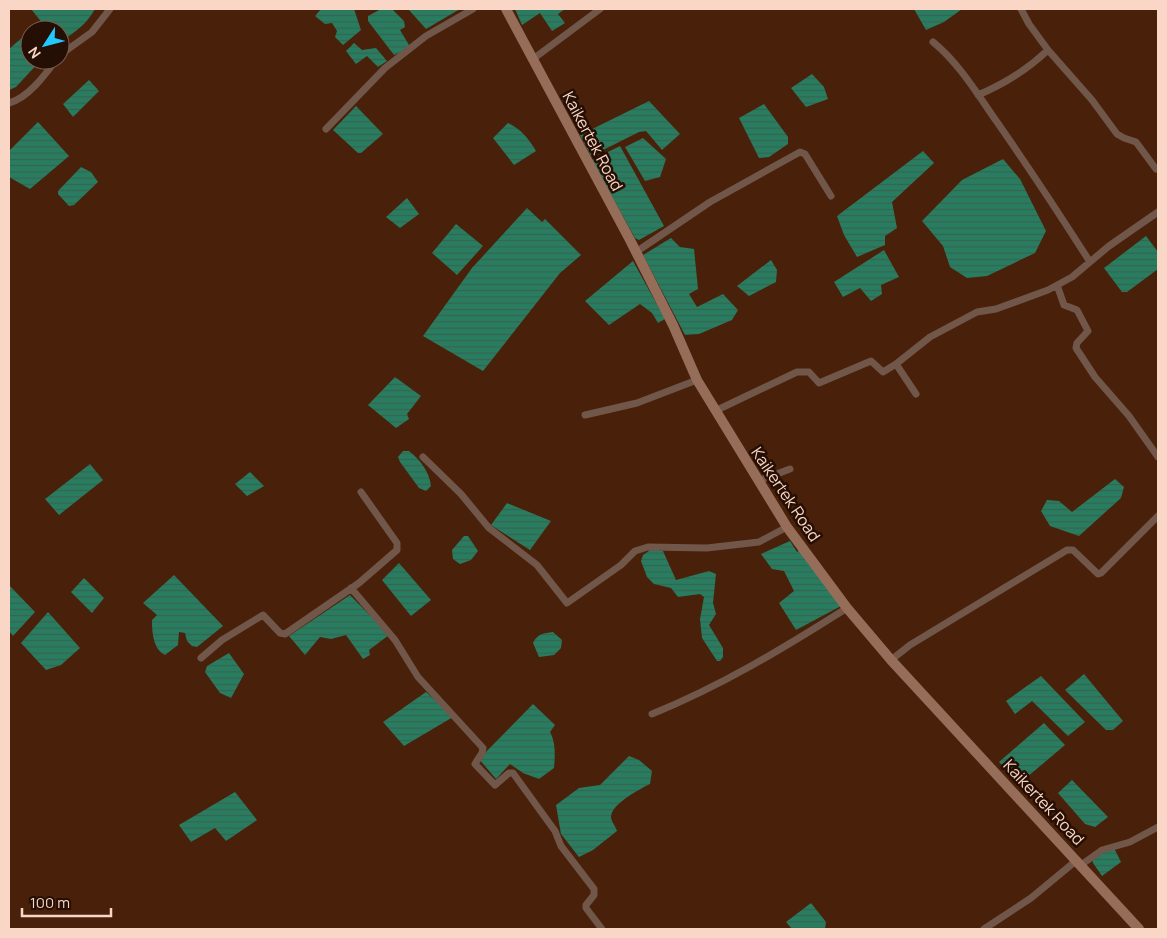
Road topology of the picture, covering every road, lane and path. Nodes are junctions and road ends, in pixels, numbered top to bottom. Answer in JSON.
{"nodes":[{"id":1,"x":110,"y":9,"type":"edge"},
{"id":2,"x":473,"y":9,"type":"edge"},
{"id":3,"x":506,"y":9,"type":"edge"},
{"id":4,"x":600,"y":9,"type":"edge"},
{"id":5,"x":1021,"y":9,"type":"edge"},
{"id":6,"x":933,"y":42,"type":"dead end"},
{"id":7,"x":70,"y":48,"type":"edge"},
{"id":8,"x":1048,"y":50,"type":"junction"},
{"id":9,"x":533,"y":59,"type":"junction"},
{"id":10,"x":49,"y":70,"type":"edge"},
{"id":11,"x":978,"y":95,"type":"junction"},
{"id":12,"x":9,"y":103,"type":"edge"},
{"id":13,"x":326,"y":129,"type":"dead end"},
{"id":14,"x":1157,"y":170,"type":"edge"},
{"id":15,"x":830,"y":196,"type":"dead end"},
{"id":16,"x":1158,"y":212,"type":"edge"},
{"id":17,"x":636,"y":252,"type":"junction"},
{"id":18,"x":1090,"y":262,"type":"junction"},
{"id":19,"x":1057,"y":285,"type":"junction"},
{"id":20,"x":896,"y":364,"type":"junction"},
{"id":21,"x":697,"y":380,"type":"junction"},
{"id":22,"x":916,"y":394,"type":"dead end"},
{"id":23,"x":714,"y":411,"type":"junction"},
{"id":24,"x":585,"y":415,"type":"dead end"},
{"id":25,"x":423,"y":457,"type":"dead end"},
{"id":26,"x":1158,"y":457,"type":"edge"},
{"id":27,"x":790,"y":469,"type":"dead end"},
{"id":28,"x":758,"y":481,"type":"junction"},
{"id":29,"x":361,"y":492,"type":"dead end"},
{"id":30,"x":1158,"y":516,"type":"edge"},
{"id":31,"x":787,"y":527,"type":"junction"},
{"id":32,"x":351,"y":588,"type":"junction"},
{"id":33,"x":847,"y":608,"type":"junction"},
{"id":34,"x":201,"y":658,"type":"dead end"},
{"id":35,"x":892,"y":660,"type":"junction"},
{"id":36,"x":652,"y":714,"type":"dead end"},
{"id":37,"x":1158,"y":826,"type":"edge"},
{"id":38,"x":1079,"y":862,"type":"junction"},
{"id":39,"x":602,"y":929,"type":"edge"},
{"id":40,"x":984,"y":929,"type":"edge"},
{"id":41,"x":1139,"y":929,"type":"edge"}],
"edges":[{"from":1,"to":7,"type":"street"},
{"from":2,"to":13,"type":"street"},
{"from":3,"to":9,"type":"main road","name":"Kaikertek Road"},
{"from":4,"to":9,"type":"street"},
{"from":5,"to":8,"type":"street"},
{"from":6,"to":11,"type":"street"},
{"from":8,"to":11,"type":"street"},
{"from":8,"to":14,"type":"street"},
{"from":9,"to":17,"type":"main road","name":"Kaikertek Road"},
{"from":10,"to":12,"type":"street"},
{"from":11,"to":18,"type":"street"},
{"from":15,"to":17,"type":"street"},
{"from":16,"to":18,"type":"street"},
{"from":17,"to":21,"type":"main road","name":"Kaikertek Road"},
{"from":18,"to":19,"type":"street"},
{"from":19,"to":20,"type":"street"},
{"from":19,"to":26,"type":"street"},
{"from":20,"to":22,"type":"street"},
{"from":20,"to":23,"type":"street"},
{"from":21,"to":23,"type":"main road","name":"Kaikertek Road"},
{"from":21,"to":24,"type":"street"},
{"from":23,"to":28,"type":"main road","name":"Kaikertek Road"},
{"from":25,"to":31,"type":"street"},
{"from":27,"to":28,"type":"street"},
{"from":28,"to":31,"type":"main road","name":"Kaikertek Road"},
{"from":29,"to":32,"type":"street"},
{"from":30,"to":35,"type":"street"},
{"from":31,"to":33,"type":"main road","name":"Kaikertek Road"},
{"from":32,"to":34,"type":"street"},
{"from":32,"to":39,"type":"street"},
{"from":33,"to":35,"type":"main road","name":"Kaikertek Road"},
{"from":33,"to":36,"type":"street"},
{"from":35,"to":38,"type":"main road","name":"Kaikertek Road"},
{"from":37,"to":38,"type":"street"},
{"from":38,"to":40,"type":"street"},
{"from":38,"to":41,"type":"main road","name":"Kaikertek Road"}]}
